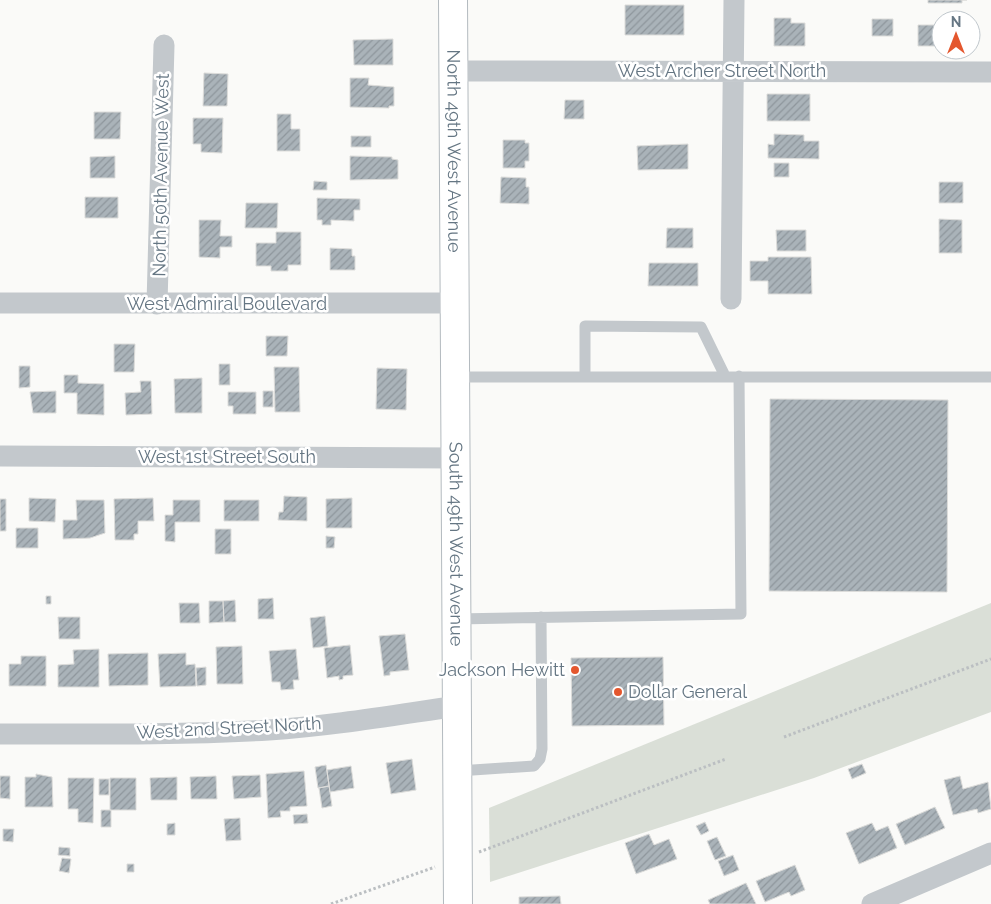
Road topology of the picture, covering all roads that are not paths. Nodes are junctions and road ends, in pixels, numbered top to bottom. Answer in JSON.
{"nodes":[{"id":1,"x":454,"y":0,"type":"edge"},
{"id":2,"x":734,"y":0,"type":"edge"},
{"id":3,"x":164,"y":45,"type":"dead end"},
{"id":4,"x":733,"y":70,"type":"junction"},
{"id":5,"x":454,"y":71,"type":"junction"},
{"id":6,"x":991,"y":72,"type":"edge"},
{"id":7,"x":732,"y":299,"type":"dead end"},
{"id":8,"x":0,"y":303,"type":"edge"},
{"id":9,"x":157,"y":304,"type":"junction"},
{"id":10,"x":455,"y":304,"type":"junction"},
{"id":11,"x":585,"y":376,"type":"junction"},
{"id":12,"x":725,"y":376,"type":"junction"},
{"id":13,"x":739,"y":376,"type":"junction"},
{"id":14,"x":455,"y":377,"type":"junction"},
{"id":15,"x":991,"y":377,"type":"edge"},
{"id":16,"x":0,"y":456,"type":"edge"},
{"id":17,"x":455,"y":458,"type":"junction"},
{"id":18,"x":540,"y":617,"type":"junction"},
{"id":19,"x":456,"y":619,"type":"junction"},
{"id":20,"x":458,"y":706,"type":"junction"},
{"id":21,"x":0,"y":734,"type":"edge"},
{"id":22,"x":458,"y":771,"type":"junction"},
{"id":23,"x":991,"y":853,"type":"edge"},
{"id":24,"x":458,"y":904,"type":"edge"},
{"id":25,"x":872,"y":904,"type":"edge"}],
"edges":[{"from":1,"to":5,"type":"street","name":"North 49th West Avenue"},
{"from":2,"to":4,"type":"street"},
{"from":3,"to":9,"type":"street","name":"North 50th Avenue West"},
{"from":4,"to":5,"type":"street","name":"West Archer Street North"},
{"from":4,"to":6,"type":"street","name":"West Archer Street North"},
{"from":4,"to":7,"type":"street"},
{"from":5,"to":10,"type":"street","name":"North 49th West Avenue"},
{"from":8,"to":9,"type":"street","name":"West Admiral Boulevard"},
{"from":9,"to":10,"type":"street","name":"West Admiral Boulevard"},
{"from":10,"to":14,"type":"street","name":"South 49th West Avenue"},
{"from":11,"to":12,"type":"lane"},
{"from":11,"to":12,"type":"lane"},
{"from":11,"to":14,"type":"lane"},
{"from":12,"to":13,"type":"lane"},
{"from":13,"to":15,"type":"lane"},
{"from":13,"to":18,"type":"lane"},
{"from":14,"to":17,"type":"street","name":"South 49th West Avenue"},
{"from":16,"to":17,"type":"street","name":"West 1st Street South"},
{"from":17,"to":19,"type":"street","name":"South 49th West Avenue"},
{"from":18,"to":19,"type":"lane"},
{"from":18,"to":22,"type":"lane"},
{"from":19,"to":20,"type":"street","name":"South 49th West Avenue"},
{"from":20,"to":21,"type":"street","name":"West 2nd Street North"},
{"from":20,"to":22,"type":"street","name":"South 49th West Avenue"},
{"from":22,"to":24,"type":"street","name":"South 49th West Avenue"},
{"from":23,"to":25,"type":"street"}]}
